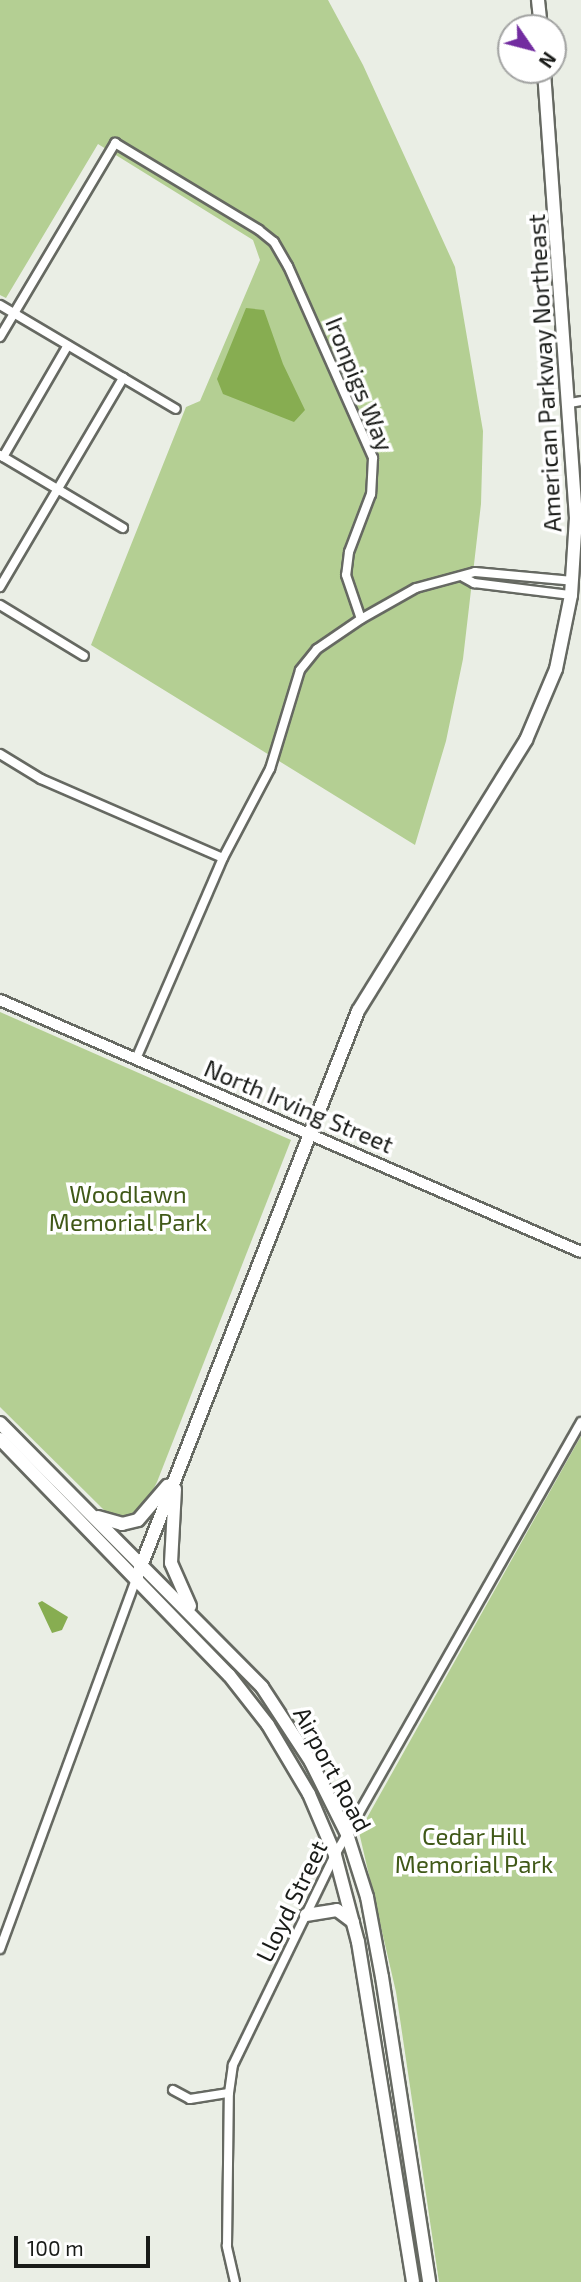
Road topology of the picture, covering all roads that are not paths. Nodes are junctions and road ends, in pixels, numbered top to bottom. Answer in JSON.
{"nodes":[{"id":1,"x":545,"y":84,"type":"edge"},
{"id":2,"x":0,"y":305,"type":"edge"},
{"id":3,"x":14,"y":313,"type":"junction"},
{"id":4,"x":0,"y":337,"type":"edge"},
{"id":5,"x":68,"y":345,"type":"junction"},
{"id":6,"x":123,"y":378,"type":"junction"},
{"id":7,"x":575,"y":402,"type":"edge"},
{"id":8,"x":176,"y":409,"type":"dead end"},
{"id":9,"x":1,"y":456,"type":"edge"},
{"id":10,"x":57,"y":490,"type":"junction"},
{"id":11,"x":123,"y":528,"type":"dead end"},
{"id":12,"x":463,"y":577,"type":"junction"},
{"id":13,"x":573,"y":581,"type":"junction"},
{"id":14,"x":0,"y":587,"type":"edge"},
{"id":15,"x":571,"y":594,"type":"junction"},
{"id":16,"x":0,"y":605,"type":"edge"},
{"id":17,"x":361,"y":619,"type":"junction"},
{"id":18,"x":84,"y":656,"type":"dead end"},
{"id":19,"x":0,"y":754,"type":"edge"},
{"id":20,"x":223,"y":858,"type":"junction"},
{"id":21,"x":0,"y":1000,"type":"edge"},
{"id":22,"x":136,"y":1059,"type":"junction"},
{"id":23,"x":309,"y":1132,"type":"junction"},
{"id":24,"x":581,"y":1252,"type":"edge"},
{"id":25,"x":581,"y":1422,"type":"edge"},
{"id":26,"x":0,"y":1423,"type":"edge"},
{"id":27,"x":0,"y":1439,"type":"edge"},
{"id":28,"x":177,"y":1471,"type":"junction"},
{"id":29,"x":92,"y":1514,"type":"junction"},
{"id":30,"x":141,"y":1564,"type":"junction"},
{"id":31,"x":136,"y":1579,"type":"junction"},
{"id":32,"x":195,"y":1616,"type":"junction"},
{"id":33,"x":346,"y":1833,"type":"junction"},
{"id":34,"x":334,"y":1855,"type":"junction"},
{"id":35,"x":306,"y":1915,"type":"junction"},
{"id":36,"x":354,"y":1922,"type":"junction"},
{"id":37,"x":0,"y":1949,"type":"edge"},
{"id":38,"x":173,"y":2090,"type":"dead end"},
{"id":39,"x":229,"y":2093,"type":"junction"},
{"id":40,"x":235,"y":2282,"type":"edge"},
{"id":41,"x":413,"y":2282,"type":"edge"},
{"id":42,"x":429,"y":2282,"type":"edge"}],
"edges":[{"from":1,"to":7,"type":"main road","name":"American Parkway Northeast"},
{"from":2,"to":3,"type":"street"},
{"from":3,"to":4,"type":"street"},
{"from":3,"to":5,"type":"street"},
{"from":3,"to":17,"type":"street","name":"Ironpigs Way"},
{"from":5,"to":6,"type":"street"},
{"from":5,"to":9,"type":"street"},
{"from":6,"to":8,"type":"street"},
{"from":6,"to":10,"type":"street"},
{"from":7,"to":13,"type":"main road","name":"American Parkway Northeast"},
{"from":9,"to":10,"type":"street"},
{"from":10,"to":11,"type":"street"},
{"from":10,"to":14,"type":"street"},
{"from":12,"to":13,"type":"street"},
{"from":12,"to":15,"type":"street"},
{"from":12,"to":17,"type":"street"},
{"from":13,"to":15,"type":"main road","name":"American Parkway Northeast"},
{"from":15,"to":23,"type":"main road","name":"American Parkway Northeast"},
{"from":16,"to":18,"type":"street"},
{"from":17,"to":20,"type":"street"},
{"from":19,"to":20,"type":"street"},
{"from":20,"to":22,"type":"street"},
{"from":21,"to":22,"type":"street","name":"North Irving Street"},
{"from":22,"to":23,"type":"street","name":"North Irving Street"},
{"from":23,"to":24,"type":"street","name":"North Irving Street"},
{"from":23,"to":28,"type":"main road","name":"American Parkway Northeast"},
{"from":25,"to":33,"type":"street","name":"Lloyd Street"},
{"from":26,"to":29,"type":"main road","name":"Airport Road"},
{"from":27,"to":31,"type":"main road","name":"Airport Road"},
{"from":28,"to":29,"type":"main road"},
{"from":28,"to":30,"type":"main road","name":"American Parkway Northeast"},
{"from":28,"to":32,"type":"main road"},
{"from":29,"to":30,"type":"main road","name":"Airport Road"},
{"from":30,"to":31,"type":"main road","name":"American Parkway Northeast"},
{"from":30,"to":32,"type":"main road","name":"Airport Road"},
{"from":31,"to":34,"type":"main road","name":"Airport Road"},
{"from":31,"to":37,"type":"street"},
{"from":32,"to":33,"type":"main road","name":"Airport Road"},
{"from":33,"to":34,"type":"street","name":"Lloyd Street"},
{"from":33,"to":42,"type":"main road","name":"Airport Road"},
{"from":34,"to":35,"type":"street","name":"Lloyd Street"},
{"from":34,"to":36,"type":"main road","name":"Airport Road"},
{"from":35,"to":36,"type":"main road"},
{"from":35,"to":39,"type":"street","name":"Lloyd Street"},
{"from":36,"to":41,"type":"main road","name":"Airport Road"},
{"from":38,"to":39,"type":"street"},
{"from":39,"to":40,"type":"street","name":"Lloyd Street"}]}
